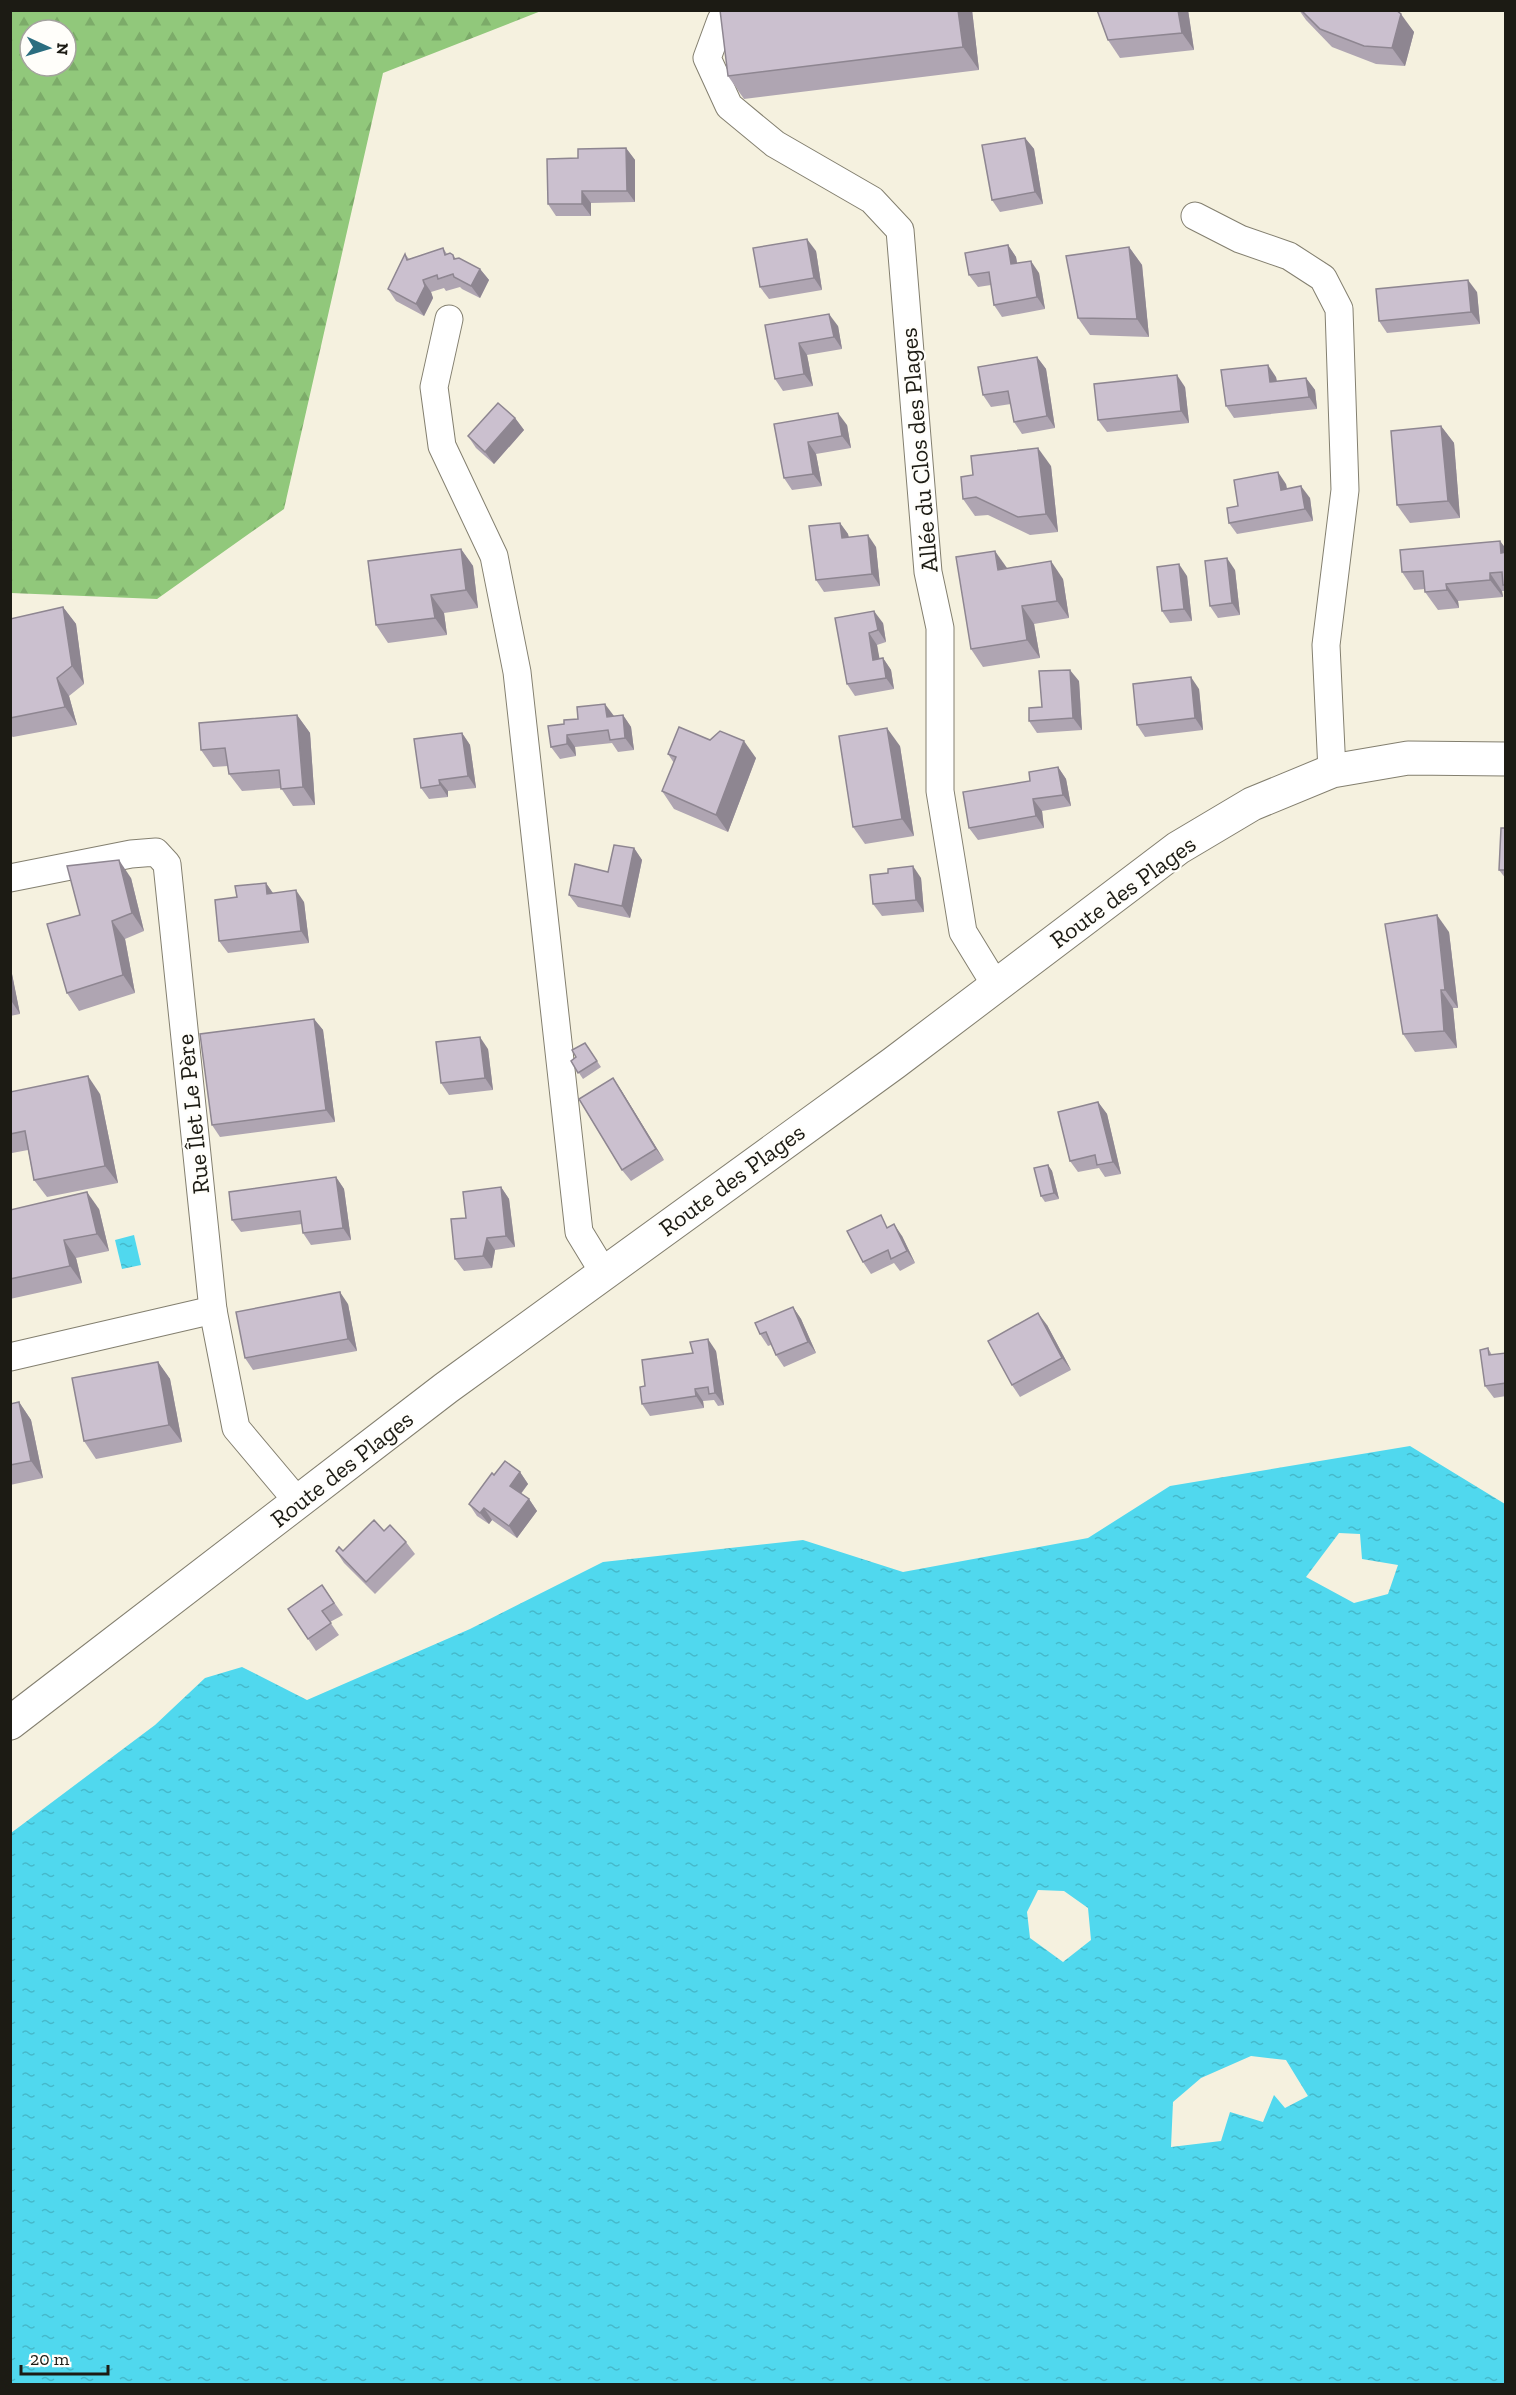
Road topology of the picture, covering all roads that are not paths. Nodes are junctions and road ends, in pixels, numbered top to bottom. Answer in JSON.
{"nodes":[{"id":1,"x":741,"y":10,"type":"edge"},
{"id":2,"x":1195,"y":216,"type":"dead end"},
{"id":3,"x":449,"y":319,"type":"dead end"},
{"id":4,"x":1506,"y":759,"type":"edge"},
{"id":5,"x":1332,"y":771,"type":"junction"},
{"id":6,"x":10,"y":878,"type":"edge"},
{"id":7,"x":996,"y":986,"type":"junction"},
{"id":8,"x":604,"y":1273,"type":"junction"},
{"id":9,"x":213,"y":1310,"type":"junction"},
{"id":10,"x":10,"y":1357,"type":"edge"},
{"id":11,"x":299,"y":1503,"type":"junction"},
{"id":12,"x":10,"y":1723,"type":"edge"}],
"edges":[{"from":1,"to":7,"type":"street","name":"Allée du Clos des Plages"},
{"from":2,"to":5,"type":"street"},
{"from":3,"to":8,"type":"street"},
{"from":4,"to":5,"type":"street","name":"Route des Plages"},
{"from":5,"to":7,"type":"street","name":"Route des Plages"},
{"from":6,"to":9,"type":"street","name":"Rue Îlet Le Père"},
{"from":7,"to":8,"type":"street","name":"Route des Plages"},
{"from":8,"to":11,"type":"street","name":"Route des Plages"},
{"from":9,"to":10,"type":"street"},
{"from":9,"to":11,"type":"street","name":"Rue Îlet Le Père"},
{"from":11,"to":12,"type":"street","name":"Route des Plages"}]}
